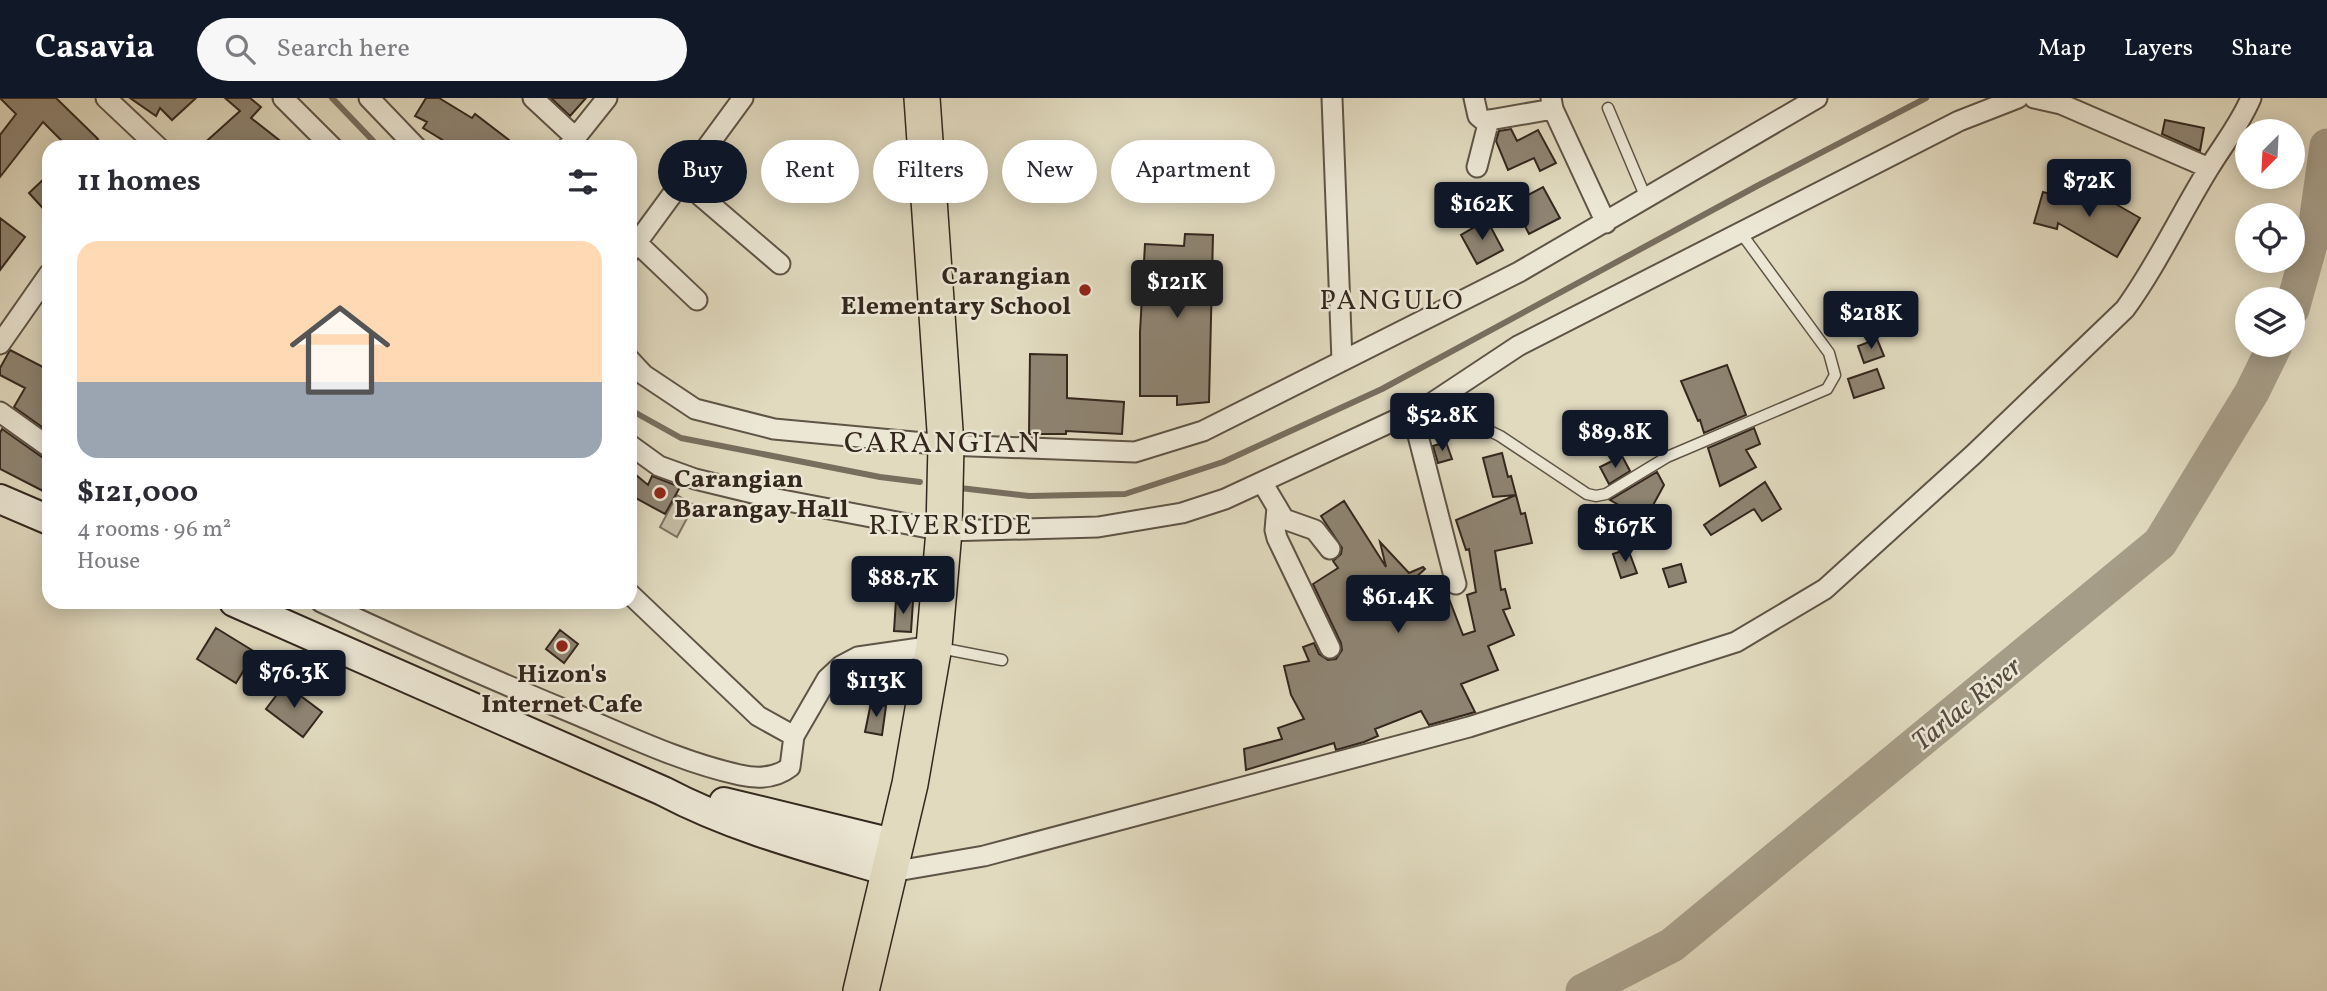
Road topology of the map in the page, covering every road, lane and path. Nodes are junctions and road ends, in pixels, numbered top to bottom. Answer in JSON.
{"nodes":[{"id":1,"x":106,"y":98,"type":"edge"},
{"id":2,"x":284,"y":98,"type":"edge"},
{"id":3,"x":369,"y":98,"type":"edge"},
{"id":4,"x":533,"y":98,"type":"edge"},
{"id":5,"x":607,"y":98,"type":"edge"},
{"id":6,"x":743,"y":98,"type":"edge"},
{"id":7,"x":922,"y":98,"type":"edge"},
{"id":8,"x":1332,"y":98,"type":"edge"},
{"id":9,"x":1474,"y":98,"type":"edge"},
{"id":10,"x":1817,"y":98,"type":"edge"},
{"id":11,"x":2018,"y":98,"type":"edge"},
{"id":12,"x":2034,"y":98,"type":"edge"},
{"id":13,"x":2251,"y":98,"type":"edge"},
{"id":14,"x":1552,"y":104,"type":"edge"},
{"id":15,"x":1608,"y":108,"type":"dead end"},
{"id":16,"x":1489,"y":120,"type":"junction"},
{"id":17,"x":145,"y":140,"type":"edge"},
{"id":18,"x":325,"y":140,"type":"edge"},
{"id":19,"x":409,"y":140,"type":"edge"},
{"id":20,"x":570,"y":140,"type":"edge"},
{"id":21,"x":574,"y":140,"type":"edge"},
{"id":22,"x":712,"y":140,"type":"edge"},
{"id":23,"x":1478,"y":167,"type":"dead end"},
{"id":24,"x":2209,"y":168,"type":"junction"},
{"id":25,"x":1646,"y":199,"type":"junction"},
{"id":26,"x":665,"y":203,"type":"edge"},
{"id":27,"x":709,"y":203,"type":"edge"},
{"id":28,"x":1606,"y":223,"type":"junction"},
{"id":29,"x":1741,"y":233,"type":"junction"},
{"id":30,"x":637,"y":242,"type":"edge"},
{"id":31,"x":637,"y":250,"type":"edge"},
{"id":32,"x":780,"y":264,"type":"dead end"},
{"id":33,"x":42,"y":284,"type":"edge"},
{"id":34,"x":697,"y":300,"type":"dead end"},
{"id":35,"x":0,"y":344,"type":"edge"},
{"id":36,"x":1342,"y":361,"type":"junction"},
{"id":37,"x":637,"y":367,"type":"edge"},
{"id":38,"x":1432,"y":403,"type":"junction"},
{"id":39,"x":0,"y":412,"type":"edge"},
{"id":40,"x":1412,"y":412,"type":"junction"},
{"id":41,"x":42,"y":442,"type":"edge"},
{"id":42,"x":946,"y":445,"type":"junction"},
{"id":43,"x":637,"y":450,"type":"edge"},
{"id":44,"x":1262,"y":482,"type":"junction"},
{"id":45,"x":0,"y":499,"type":"edge"},
{"id":46,"x":1277,"y":507,"type":"junction"},
{"id":47,"x":42,"y":517,"type":"edge"},
{"id":48,"x":944,"y":531,"type":"junction"},
{"id":49,"x":1330,"y":549,"type":"dead end"},
{"id":50,"x":1456,"y":584,"type":"dead end"},
{"id":51,"x":637,"y":601,"type":"edge"},
{"id":52,"x":250,"y":609,"type":"edge"},
{"id":53,"x":336,"y":609,"type":"edge"},
{"id":54,"x":934,"y":646,"type":"junction"},
{"id":55,"x":1330,"y":648,"type":"dead end"},
{"id":56,"x":1002,"y":660,"type":"dead end"},
{"id":57,"x":794,"y":736,"type":"junction"},
{"id":58,"x":891,"y":869,"type":"junction"},
{"id":59,"x":861,"y":991,"type":"edge"}],
"edges":[{"from":1,"to":17,"type":"street"},
{"from":2,"to":18,"type":"street"},
{"from":3,"to":19,"type":"street"},
{"from":4,"to":20,"type":"street"},
{"from":5,"to":21,"type":"street"},
{"from":6,"to":22,"type":"street"},
{"from":7,"to":42,"type":"highway"},
{"from":8,"to":36,"type":"street"},
{"from":9,"to":16,"type":"street"},
{"from":10,"to":25,"type":"street"},
{"from":11,"to":29,"type":"street"},
{"from":12,"to":24,"type":"street"},
{"from":13,"to":24,"type":"street"},
{"from":14,"to":16,"type":"street"},
{"from":14,"to":28,"type":"street"},
{"from":15,"to":25,"type":"lane"},
{"from":16,"to":23,"type":"street"},
{"from":24,"to":58,"type":"street"},
{"from":25,"to":28,"type":"street"},
{"from":26,"to":30,"type":"street"},
{"from":27,"to":32,"type":"street"},
{"from":28,"to":36,"type":"street"},
{"from":29,"to":38,"type":"street"},
{"from":29,"to":38,"type":"lane"},
{"from":31,"to":34,"type":"street"},
{"from":33,"to":35,"type":"street"},
{"from":36,"to":42,"type":"street"},
{"from":37,"to":42,"type":"street"},
{"from":38,"to":40,"type":"street"},
{"from":39,"to":41,"type":"street"},
{"from":40,"to":44,"type":"street"},
{"from":40,"to":50,"type":"street"},
{"from":42,"to":48,"type":"highway"},
{"from":43,"to":48,"type":"street"},
{"from":44,"to":46,"type":"street"},
{"from":44,"to":48,"type":"street"},
{"from":45,"to":47,"type":"main road"},
{"from":46,"to":49,"type":"street"},
{"from":46,"to":55,"type":"street"},
{"from":48,"to":54,"type":"highway"},
{"from":51,"to":57,"type":"street"},
{"from":52,"to":58,"type":"main road"},
{"from":53,"to":57,"type":"street"},
{"from":54,"to":56,"type":"lane"},
{"from":54,"to":57,"type":"street"},
{"from":54,"to":58,"type":"highway"},
{"from":58,"to":59,"type":"highway"}]}
